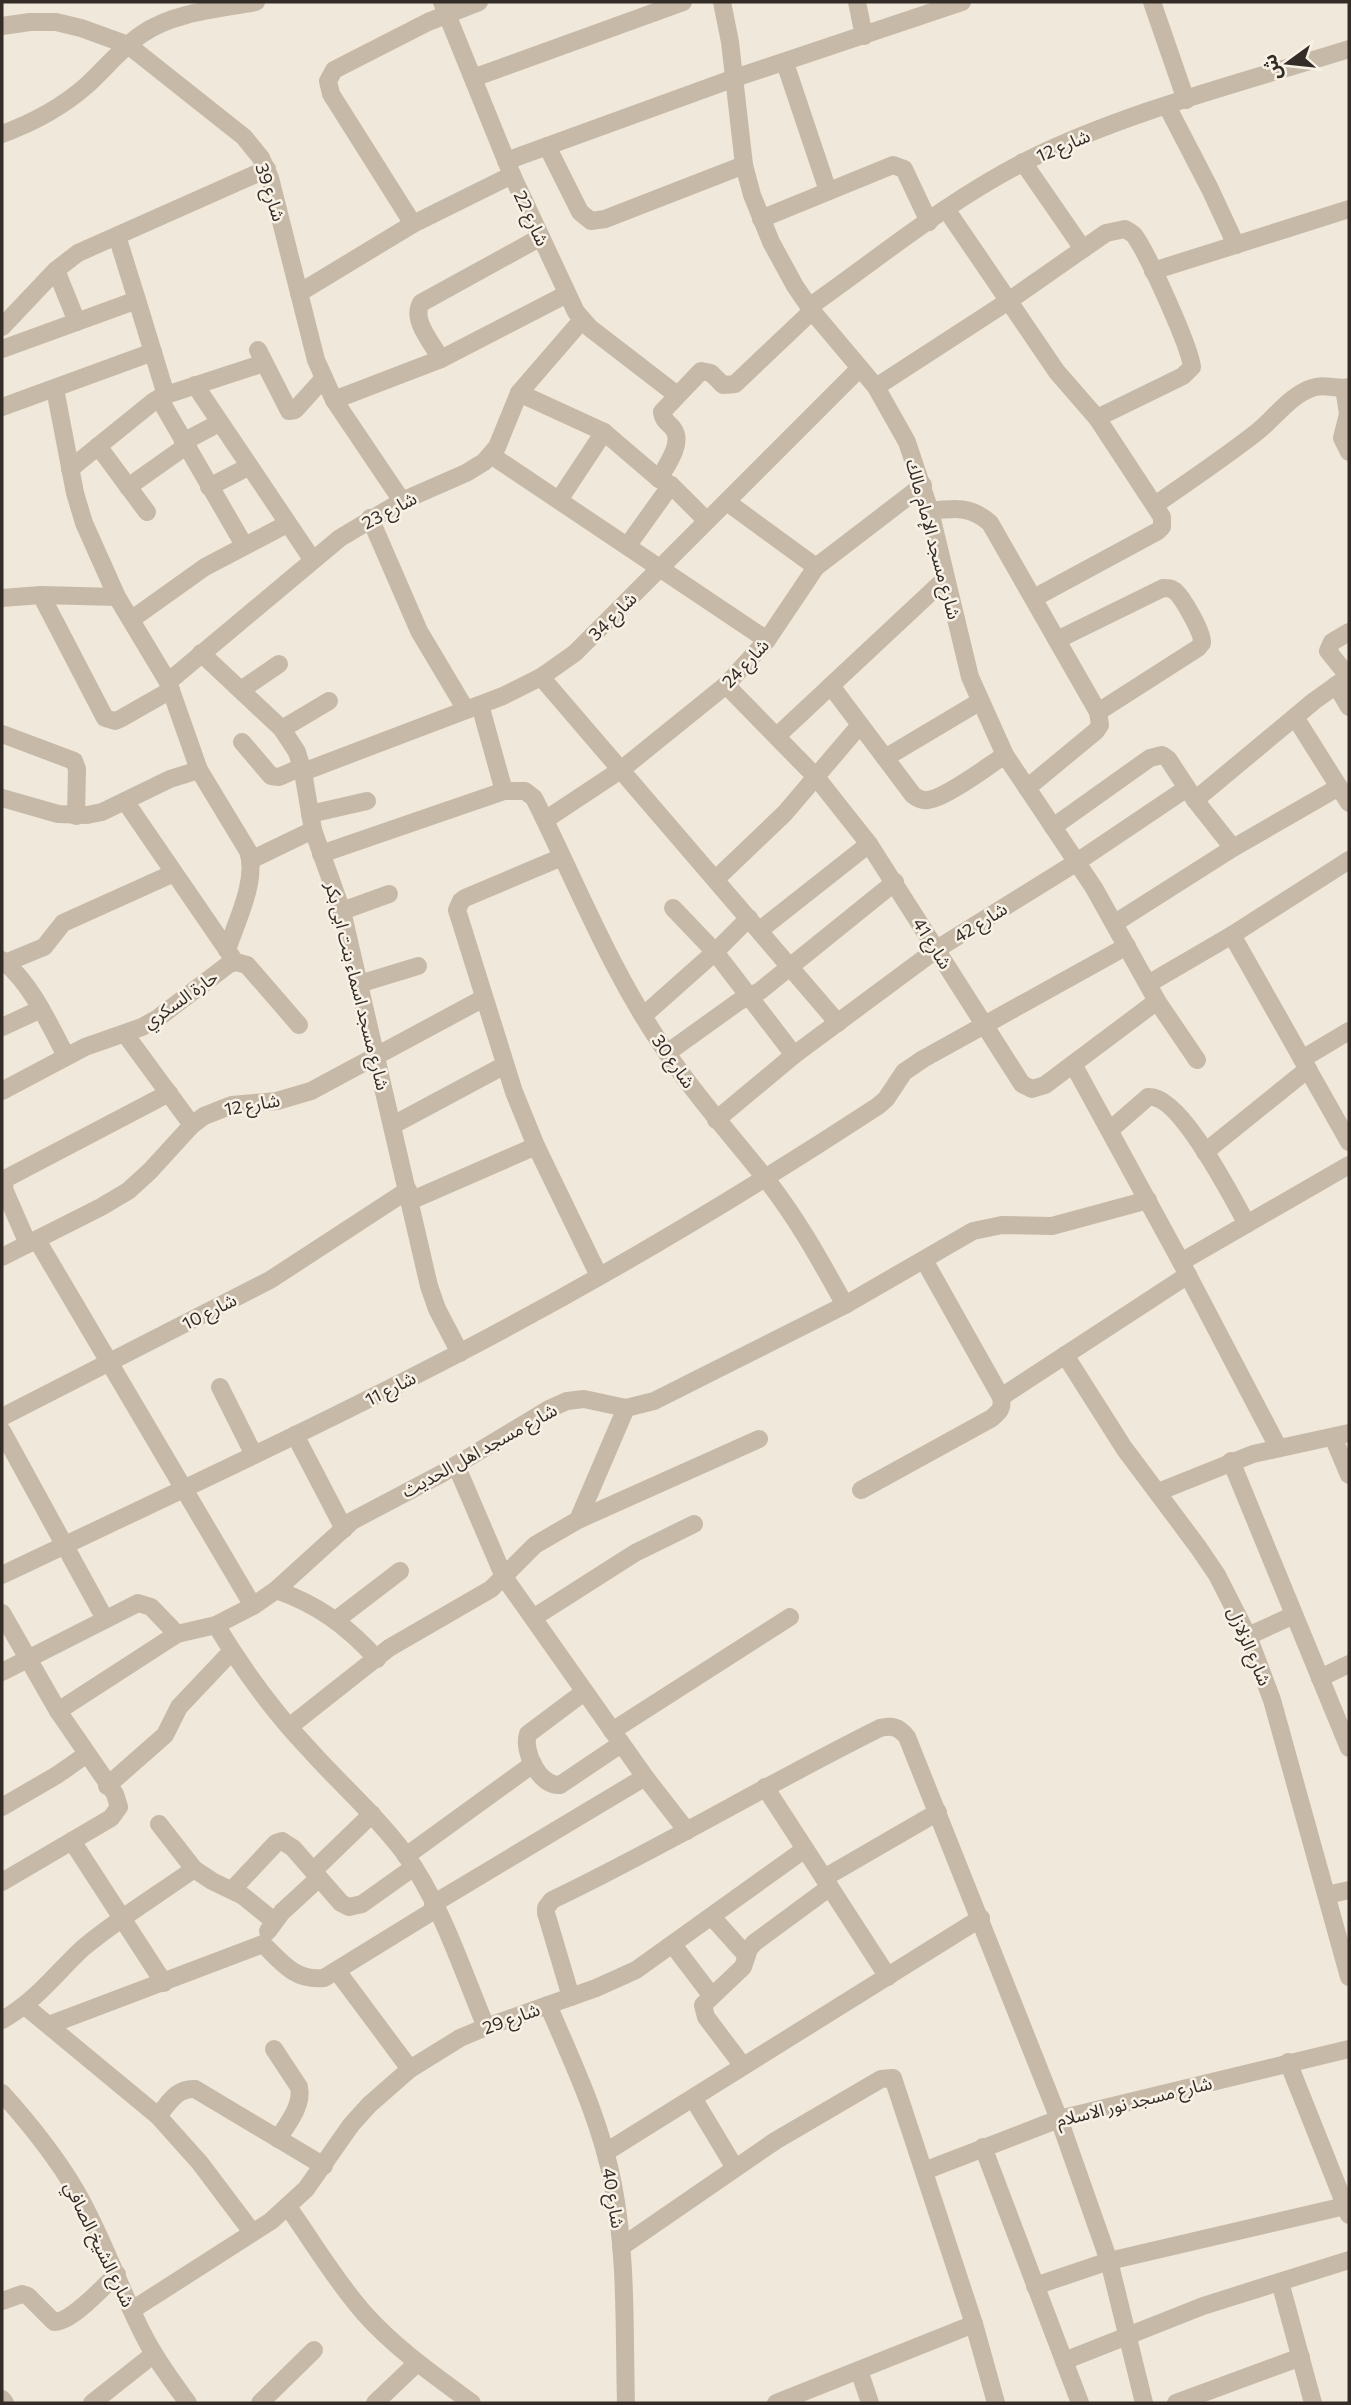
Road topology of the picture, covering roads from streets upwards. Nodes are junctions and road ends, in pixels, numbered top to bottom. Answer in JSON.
{"nodes":[{"id":1,"x":256,"y":2,"type":"edge"},
{"id":2,"x":479,"y":2,"type":"edge"},
{"id":3,"x":683,"y":2,"type":"edge"},
{"id":4,"x":857,"y":2,"type":"edge"},
{"id":5,"x":962,"y":2,"type":"edge"},
{"id":6,"x":1152,"y":2,"type":"edge"},
{"id":7,"x":725,"y":3,"type":"edge"},
{"id":8,"x":444,"y":8,"type":"edge"},
{"id":9,"x":2,"y":26,"type":"edge"},
{"id":10,"x":864,"y":36,"type":"junction"},
{"id":11,"x":128,"y":45,"type":"junction"},
{"id":12,"x":1349,"y":49,"type":"edge"},
{"id":13,"x":785,"y":63,"type":"junction"},
{"id":14,"x":473,"y":78,"type":"junction"},
{"id":15,"x":732,"y":79,"type":"junction"},
{"id":16,"x":1186,"y":100,"type":"junction"},
{"id":17,"x":1167,"y":106,"type":"junction"},
{"id":18,"x":2,"y":134,"type":"edge"},
{"id":19,"x":547,"y":146,"type":"junction"},
{"id":20,"x":1024,"y":162,"type":"junction"},
{"id":21,"x":744,"y":165,"type":"junction"},
{"id":22,"x":509,"y":168,"type":"junction"},
{"id":23,"x":267,"y":169,"type":"junction"},
{"id":24,"x":828,"y":191,"type":"junction"},
{"id":25,"x":946,"y":209,"type":"junction"},
{"id":26,"x":1349,"y":209,"type":"edge"},
{"id":27,"x":761,"y":219,"type":"junction"},
{"id":28,"x":929,"y":222,"type":"junction"},
{"id":29,"x":414,"y":224,"type":"junction"},
{"id":30,"x":117,"y":236,"type":"junction"},
{"id":31,"x":541,"y":237,"type":"junction"},
{"id":32,"x":1236,"y":245,"type":"junction"},
{"id":33,"x":1083,"y":249,"type":"junction"},
{"id":34,"x":56,"y":270,"type":"junction"},
{"id":35,"x":1153,"y":271,"type":"junction"},
{"id":36,"x":299,"y":293,"type":"junction"},
{"id":37,"x":567,"y":294,"type":"junction"},
{"id":38,"x":136,"y":300,"type":"junction"},
{"id":39,"x":1010,"y":300,"type":"junction"},
{"id":40,"x":811,"y":309,"type":"junction"},
{"id":41,"x":582,"y":320,"type":"junction"},
{"id":42,"x":76,"y":322,"type":"junction"},
{"id":43,"x":2,"y":327,"type":"edge"},
{"id":44,"x":2,"y":349,"type":"edge"},
{"id":45,"x":153,"y":352,"type":"junction"},
{"id":46,"x":441,"y":359,"type":"junction"},
{"id":47,"x":860,"y":368,"type":"junction"},
{"id":48,"x":324,"y":378,"type":"junction"},
{"id":49,"x":194,"y":385,"type":"junction"},
{"id":50,"x":876,"y":387,"type":"junction"},
{"id":51,"x":1347,"y":388,"type":"edge"},
{"id":52,"x":54,"y":389,"type":"junction"},
{"id":53,"x":519,"y":393,"type":"junction"},
{"id":54,"x":677,"y":395,"type":"junction"},
{"id":55,"x":162,"y":396,"type":"junction"},
{"id":56,"x":334,"y":400,"type":"junction"},
{"id":57,"x":2,"y":408,"type":"edge"},
{"id":58,"x":1097,"y":418,"type":"junction"},
{"id":59,"x":219,"y":423,"type":"junction"},
{"id":60,"x":604,"y":432,"type":"junction"},
{"id":61,"x":184,"y":444,"type":"junction"},
{"id":62,"x":98,"y":446,"type":"junction"},
{"id":63,"x":1349,"y":452,"type":"edge"},
{"id":64,"x":491,"y":455,"type":"junction"},
{"id":65,"x":248,"y":467,"type":"junction"},
{"id":66,"x":70,"y":469,"type":"junction"},
{"id":67,"x":665,"y":482,"type":"junction"},
{"id":68,"x":923,"y":485,"type":"junction"},
{"id":69,"x":128,"y":487,"type":"junction"},
{"id":70,"x":209,"y":487,"type":"junction"},
{"id":71,"x":559,"y":500,"type":"junction"},
{"id":72,"x":402,"y":502,"type":"junction"},
{"id":73,"x":727,"y":502,"type":"junction"},
{"id":74,"x":1155,"y":505,"type":"junction"},
{"id":75,"x":930,"y":511,"type":"junction"},
{"id":76,"x":147,"y":512,"type":"dead end"},
{"id":77,"x":370,"y":519,"type":"junction"},
{"id":78,"x":707,"y":521,"type":"junction"},
{"id":79,"x":287,"y":524,"type":"junction"},
{"id":80,"x":244,"y":545,"type":"junction"},
{"id":81,"x":628,"y":545,"type":"junction"},
{"id":82,"x":312,"y":559,"type":"junction"},
{"id":83,"x":661,"y":567,"type":"junction"},
{"id":84,"x":816,"y":567,"type":"junction"},
{"id":85,"x":945,"y":579,"type":"junction"},
{"id":86,"x":41,"y":595,"type":"junction"},
{"id":87,"x":117,"y":597,"type":"junction"},
{"id":88,"x":2,"y":598,"type":"edge"},
{"id":89,"x":1034,"y":598,"type":"junction"},
{"id":90,"x":132,"y":619,"type":"junction"},
{"id":91,"x":1349,"y":632,"type":"edge"},
{"id":92,"x":767,"y":640,"type":"junction"},
{"id":93,"x":1057,"y":640,"type":"junction"},
{"id":94,"x":201,"y":653,"type":"junction"},
{"id":95,"x":279,"y":664,"type":"dead end"},
{"id":96,"x":541,"y":677,"type":"junction"},
{"id":97,"x":1344,"y":679,"type":"edge"},
{"id":98,"x":726,"y":684,"type":"junction"},
{"id":99,"x":169,"y":686,"type":"junction"},
{"id":100,"x":831,"y":686,"type":"junction"},
{"id":101,"x":241,"y":690,"type":"junction"},
{"id":102,"x":329,"y":701,"type":"dead end"},
{"id":103,"x":979,"y":702,"type":"junction"},
{"id":104,"x":1349,"y":707,"type":"edge"},
{"id":105,"x":473,"y":708,"type":"junction"},
{"id":106,"x":1098,"y":712,"type":"junction"},
{"id":107,"x":1295,"y":717,"type":"junction"},
{"id":108,"x":860,"y":725,"type":"junction"},
{"id":109,"x":282,"y":729,"type":"junction"},
{"id":110,"x":2,"y":734,"type":"edge"},
{"id":111,"x":777,"y":736,"type":"junction"},
{"id":112,"x":242,"y":742,"type":"dead end"},
{"id":113,"x":1005,"y":755,"type":"junction"},
{"id":114,"x":885,"y":758,"type":"junction"},
{"id":115,"x":302,"y":769,"type":"junction"},
{"id":116,"x":621,"y":769,"type":"junction"},
{"id":117,"x":199,"y":770,"type":"junction"},
{"id":118,"x":816,"y":777,"type":"junction"},
{"id":119,"x":1339,"y":787,"type":"junction"},
{"id":120,"x":1027,"y":788,"type":"junction"},
{"id":121,"x":504,"y":791,"type":"junction"},
{"id":122,"x":1191,"y":794,"type":"junction"},
{"id":123,"x":2,"y":798,"type":"edge"},
{"id":124,"x":125,"y":801,"type":"junction"},
{"id":125,"x":367,"y":801,"type":"dead end"},
{"id":126,"x":1349,"y":803,"type":"edge"},
{"id":127,"x":76,"y":816,"type":"junction"},
{"id":128,"x":545,"y":820,"type":"junction"},
{"id":129,"x":311,"y":822,"type":"junction"},
{"id":130,"x":1053,"y":827,"type":"junction"},
{"id":131,"x":869,"y":844,"type":"junction"},
{"id":132,"x":1233,"y":848,"type":"junction"},
{"id":133,"x":321,"y":854,"type":"junction"},
{"id":134,"x":562,"y":857,"type":"junction"},
{"id":135,"x":251,"y":860,"type":"junction"},
{"id":136,"x":1349,"y":860,"type":"edge"},
{"id":137,"x":1077,"y":862,"type":"junction"},
{"id":138,"x":174,"y":873,"type":"junction"},
{"id":139,"x":716,"y":879,"type":"junction"},
{"id":140,"x":895,"y":882,"type":"junction"},
{"id":141,"x":389,"y":894,"type":"dead end"},
{"id":142,"x":673,"y":908,"type":"dead end"},
{"id":143,"x":342,"y":911,"type":"junction"},
{"id":144,"x":1115,"y":923,"type":"junction"},
{"id":145,"x":754,"y":924,"type":"junction"},
{"id":146,"x":1232,"y":935,"type":"junction"},
{"id":147,"x":1127,"y":946,"type":"junction"},
{"id":148,"x":937,"y":949,"type":"junction"},
{"id":149,"x":715,"y":952,"type":"junction"},
{"id":150,"x":231,"y":956,"type":"junction"},
{"id":151,"x":3,"y":962,"type":"edge"},
{"id":152,"x":418,"y":966,"type":"dead end"},
{"id":153,"x":791,"y":966,"type":"junction"},
{"id":154,"x":359,"y":984,"type":"junction"},
{"id":155,"x":1148,"y":984,"type":"junction"},
{"id":156,"x":750,"y":996,"type":"junction"},
{"id":157,"x":484,"y":998,"type":"junction"},
{"id":158,"x":1157,"y":1001,"type":"junction"},
{"id":159,"x":41,"y":1009,"type":"junction"},
{"id":160,"x":643,"y":1016,"type":"junction"},
{"id":161,"x":838,"y":1023,"type":"junction"},
{"id":162,"x":299,"y":1025,"type":"dead end"},
{"id":163,"x":984,"y":1026,"type":"junction"},
{"id":164,"x":2,"y":1027,"type":"edge"},
{"id":165,"x":1349,"y":1031,"type":"edge"},
{"id":166,"x":125,"y":1034,"type":"junction"},
{"id":167,"x":667,"y":1054,"type":"junction"},
{"id":168,"x":377,"y":1055,"type":"junction"},
{"id":169,"x":794,"y":1055,"type":"junction"},
{"id":170,"x":66,"y":1056,"type":"junction"},
{"id":171,"x":1197,"y":1060,"type":"dead end"},
{"id":172,"x":1073,"y":1064,"type":"junction"},
{"id":173,"x":1305,"y":1064,"type":"junction"},
{"id":174,"x":505,"y":1065,"type":"junction"},
{"id":175,"x":2,"y":1091,"type":"edge"},
{"id":176,"x":169,"y":1093,"type":"junction"},
{"id":177,"x":716,"y":1120,"type":"junction"},
{"id":178,"x":192,"y":1125,"type":"junction"},
{"id":179,"x":393,"y":1125,"type":"junction"},
{"id":180,"x":1110,"y":1130,"type":"junction"},
{"id":181,"x":1349,"y":1142,"type":"edge"},
{"id":182,"x":536,"y":1146,"type":"junction"},
{"id":183,"x":1205,"y":1152,"type":"junction"},
{"id":184,"x":1349,"y":1165,"type":"edge"},
{"id":185,"x":766,"y":1179,"type":"junction"},
{"id":186,"x":409,"y":1196,"type":"junction"},
{"id":187,"x":1148,"y":1200,"type":"junction"},
{"id":188,"x":1247,"y":1224,"type":"junction"},
{"id":189,"x":33,"y":1242,"type":"junction"},
{"id":190,"x":2,"y":1257,"type":"edge"},
{"id":191,"x":924,"y":1260,"type":"junction"},
{"id":192,"x":1185,"y":1268,"type":"junction"},
{"id":193,"x":600,"y":1276,"type":"junction"},
{"id":194,"x":845,"y":1306,"type":"junction"},
{"id":195,"x":460,"y":1353,"type":"junction"},
{"id":196,"x":1065,"y":1355,"type":"junction"},
{"id":197,"x":109,"y":1362,"type":"junction"},
{"id":198,"x":220,"y":1387,"type":"dead end"},
{"id":199,"x":1001,"y":1397,"type":"junction"},
{"id":200,"x":626,"y":1408,"type":"junction"},
{"id":201,"x":2,"y":1417,"type":"edge"},
{"id":202,"x":2,"y":1431,"type":"edge"},
{"id":203,"x":295,"y":1435,"type":"junction"},
{"id":204,"x":1341,"y":1435,"type":"edge"},
{"id":205,"x":759,"y":1439,"type":"dead end"},
{"id":206,"x":1278,"y":1447,"type":"junction"},
{"id":207,"x":254,"y":1455,"type":"junction"},
{"id":208,"x":1231,"y":1461,"type":"junction"},
{"id":209,"x":456,"y":1465,"type":"junction"},
{"id":210,"x":1349,"y":1475,"type":"edge"},
{"id":211,"x":184,"y":1488,"type":"junction"},
{"id":212,"x":861,"y":1490,"type":"dead end"},
{"id":213,"x":1158,"y":1492,"type":"junction"},
{"id":214,"x":578,"y":1520,"type":"junction"},
{"id":215,"x":694,"y":1524,"type":"dead end"},
{"id":216,"x":344,"y":1529,"type":"junction"},
{"id":217,"x":64,"y":1545,"type":"junction"},
{"id":218,"x":400,"y":1571,"type":"dead end"},
{"id":219,"x":2,"y":1575,"type":"edge"},
{"id":220,"x":504,"y":1577,"type":"junction"},
{"id":221,"x":276,"y":1590,"type":"junction"},
{"id":222,"x":253,"y":1606,"type":"junction"},
{"id":223,"x":2,"y":1613,"type":"edge"},
{"id":224,"x":1294,"y":1615,"type":"junction"},
{"id":225,"x":790,"y":1617,"type":"dead end"},
{"id":226,"x":533,"y":1618,"type":"junction"},
{"id":227,"x":105,"y":1619,"type":"junction"},
{"id":228,"x":336,"y":1619,"type":"junction"},
{"id":229,"x":216,"y":1625,"type":"junction"},
{"id":230,"x":177,"y":1634,"type":"junction"},
{"id":231,"x":1248,"y":1636,"type":"junction"},
{"id":232,"x":232,"y":1651,"type":"junction"},
{"id":233,"x":377,"y":1659,"type":"junction"},
{"id":234,"x":27,"y":1660,"type":"junction"},
{"id":235,"x":1349,"y":1664,"type":"edge"},
{"id":236,"x":2,"y":1672,"type":"edge"},
{"id":237,"x":1320,"y":1678,"type":"junction"},
{"id":238,"x":584,"y":1692,"type":"junction"},
{"id":239,"x":58,"y":1711,"type":"junction"},
{"id":240,"x":289,"y":1727,"type":"junction"},
{"id":241,"x":617,"y":1737,"type":"junction"},
{"id":242,"x":1349,"y":1748,"type":"edge"},
{"id":243,"x":87,"y":1754,"type":"junction"},
{"id":244,"x":533,"y":1764,"type":"junction"},
{"id":245,"x":645,"y":1777,"type":"junction"},
{"id":246,"x":107,"y":1786,"type":"junction"},
{"id":247,"x":765,"y":1787,"type":"junction"},
{"id":248,"x":2,"y":1807,"type":"edge"},
{"id":249,"x":938,"y":1812,"type":"junction"},
{"id":250,"x":372,"y":1814,"type":"junction"},
{"id":251,"x":159,"y":1824,"type":"dead end"},
{"id":252,"x":687,"y":1831,"type":"junction"},
{"id":253,"x":72,"y":1840,"type":"junction"},
{"id":254,"x":805,"y":1849,"type":"junction"},
{"id":255,"x":410,"y":1861,"type":"junction"},
{"id":256,"x":194,"y":1869,"type":"junction"},
{"id":257,"x":316,"y":1875,"type":"junction"},
{"id":258,"x":2,"y":1882,"type":"edge"},
{"id":259,"x":827,"y":1882,"type":"junction"},
{"id":260,"x":232,"y":1890,"type":"junction"},
{"id":261,"x":1349,"y":1891,"type":"edge"},
{"id":262,"x":1326,"y":1895,"type":"junction"},
{"id":263,"x":435,"y":1906,"type":"junction"},
{"id":264,"x":712,"y":1917,"type":"junction"},
{"id":265,"x":981,"y":1918,"type":"junction"},
{"id":266,"x":123,"y":1920,"type":"junction"},
{"id":267,"x":274,"y":1922,"type":"junction"},
{"id":268,"x":263,"y":1944,"type":"junction"},
{"id":269,"x":673,"y":1945,"type":"junction"},
{"id":270,"x":746,"y":1955,"type":"junction"},
{"id":271,"x":337,"y":1972,"type":"junction"},
{"id":272,"x":888,"y":1977,"type":"junction"},
{"id":273,"x":1349,"y":1977,"type":"edge"},
{"id":274,"x":164,"y":1983,"type":"junction"},
{"id":275,"x":711,"y":1995,"type":"junction"},
{"id":276,"x":571,"y":1997,"type":"junction"},
{"id":277,"x":548,"y":2005,"type":"junction"},
{"id":278,"x":25,"y":2006,"type":"junction"},
{"id":279,"x":2,"y":2020,"type":"edge"},
{"id":280,"x":49,"y":2025,"type":"junction"},
{"id":281,"x":486,"y":2026,"type":"junction"},
{"id":282,"x":274,"y":2049,"type":"dead end"},
{"id":283,"x":1349,"y":2049,"type":"edge"},
{"id":284,"x":1288,"y":2062,"type":"junction"},
{"id":285,"x":743,"y":2066,"type":"junction"},
{"id":286,"x":410,"y":2069,"type":"junction"},
{"id":287,"x":2,"y":2092,"type":"edge"},
{"id":288,"x":693,"y":2098,"type":"junction"},
{"id":289,"x":158,"y":2116,"type":"junction"},
{"id":290,"x":1059,"y":2119,"type":"junction"},
{"id":291,"x":278,"y":2139,"type":"junction"},
{"id":292,"x":983,"y":2147,"type":"junction"},
{"id":293,"x":606,"y":2152,"type":"junction"},
{"id":294,"x":324,"y":2166,"type":"junction"},
{"id":295,"x":735,"y":2168,"type":"junction"},
{"id":296,"x":924,"y":2171,"type":"junction"},
{"id":297,"x":288,"y":2207,"type":"junction"},
{"id":298,"x":1347,"y":2211,"type":"edge"},
{"id":299,"x":252,"y":2232,"type":"junction"},
{"id":300,"x":621,"y":2247,"type":"junction"},
{"id":301,"x":1349,"y":2260,"type":"edge"},
{"id":302,"x":1109,"y":2261,"type":"junction"},
{"id":303,"x":117,"y":2274,"type":"junction"},
{"id":304,"x":1280,"y":2282,"type":"junction"},
{"id":305,"x":1035,"y":2286,"type":"junction"},
{"id":306,"x":2,"y":2301,"type":"edge"},
{"id":307,"x":132,"y":2310,"type":"junction"},
{"id":308,"x":974,"y":2324,"type":"junction"},
{"id":309,"x":1126,"y":2336,"type":"junction"},
{"id":310,"x":314,"y":2350,"type":"dead end"},
{"id":311,"x":154,"y":2354,"type":"junction"},
{"id":312,"x":1301,"y":2357,"type":"junction"},
{"id":313,"x":1063,"y":2361,"type":"junction"},
{"id":314,"x":417,"y":2363,"type":"junction"},
{"id":315,"x":859,"y":2371,"type":"junction"},
{"id":316,"x":2,"y":2399,"type":"edge"},
{"id":317,"x":5,"y":2403,"type":"edge"},
{"id":318,"x":92,"y":2403,"type":"edge"},
{"id":319,"x":187,"y":2403,"type":"edge"},
{"id":320,"x":260,"y":2403,"type":"edge"},
{"id":321,"x":375,"y":2403,"type":"edge"},
{"id":322,"x":472,"y":2403,"type":"edge"},
{"id":323,"x":626,"y":2403,"type":"edge"},
{"id":324,"x":776,"y":2403,"type":"edge"},
{"id":325,"x":870,"y":2403,"type":"edge"},
{"id":326,"x":996,"y":2403,"type":"edge"},
{"id":327,"x":1080,"y":2403,"type":"edge"},
{"id":328,"x":1144,"y":2403,"type":"edge"},
{"id":329,"x":1176,"y":2403,"type":"edge"},
{"id":330,"x":1313,"y":2403,"type":"edge"}],
"edges":[{"from":1,"to":11,"type":"street"},
{"from":2,"to":8,"type":"street"},
{"from":3,"to":14,"type":"street"},
{"from":4,"to":10,"type":"street"},
{"from":5,"to":10,"type":"street"},
{"from":6,"to":16,"type":"street"},
{"from":7,"to":15,"type":"street","name":"شارع مسجد الإمام مالك"},
{"from":8,"to":14,"type":"street","name":"شارع 22"},
{"from":8,"to":29,"type":"street"},
{"from":9,"to":11,"type":"street","name":"شارع 39"},
{"from":10,"to":13,"type":"street"},
{"from":11,"to":18,"type":"street"},
{"from":11,"to":23,"type":"street","name":"شارع 39"},
{"from":12,"to":16,"type":"street","name":"شارع 12"},
{"from":13,"to":15,"type":"street"},
{"from":13,"to":24,"type":"street"},
{"from":14,"to":22,"type":"street","name":"شارع 22"},
{"from":15,"to":19,"type":"street"},
{"from":15,"to":21,"type":"street","name":"شارع مسجد الإمام مالك"},
{"from":16,"to":17,"type":"street","name":"شارع 12"},
{"from":17,"to":20,"type":"street","name":"شارع 12"},
{"from":17,"to":32,"type":"street"},
{"from":19,"to":21,"type":"street"},
{"from":19,"to":22,"type":"street"},
{"from":20,"to":25,"type":"street","name":"شارع 12"},
{"from":20,"to":33,"type":"street"},
{"from":21,"to":27,"type":"street","name":"شارع مسجد الإمام مالك"},
{"from":22,"to":29,"type":"street"},
{"from":22,"to":31,"type":"street","name":"شارع 22"},
{"from":23,"to":30,"type":"street"},
{"from":23,"to":36,"type":"street","name":"شارع 39"},
{"from":24,"to":27,"type":"street"},
{"from":24,"to":28,"type":"street"},
{"from":25,"to":28,"type":"street","name":"شارع 12"},
{"from":25,"to":39,"type":"street"},
{"from":26,"to":32,"type":"street"},
{"from":27,"to":40,"type":"street","name":"شارع مسجد الإمام مالك"},
{"from":28,"to":40,"type":"street","name":"شارع 12"},
{"from":29,"to":36,"type":"street"},
{"from":30,"to":34,"type":"street"},
{"from":30,"to":38,"type":"street"},
{"from":31,"to":37,"type":"street","name":"شارع 22"},
{"from":31,"to":46,"type":"street"},
{"from":32,"to":35,"type":"street"},
{"from":33,"to":35,"type":"street"},
{"from":33,"to":39,"type":"street"},
{"from":34,"to":42,"type":"street"},
{"from":34,"to":43,"type":"street"},
{"from":35,"to":58,"type":"street"},
{"from":36,"to":48,"type":"street","name":"شارع 39"},
{"from":37,"to":41,"type":"street","name":"شارع 22"},
{"from":37,"to":46,"type":"street"},
{"from":38,"to":42,"type":"street"},
{"from":38,"to":45,"type":"street"},
{"from":39,"to":50,"type":"street"},
{"from":39,"to":58,"type":"street"},
{"from":40,"to":47,"type":"street","name":"شارع مسجد الإمام مالك"},
{"from":40,"to":54,"type":"street","name":"شارع 12"},
{"from":41,"to":53,"type":"street","name":"شارع 23"},
{"from":41,"to":54,"type":"street","name":"شارع 22"},
{"from":42,"to":44,"type":"street"},
{"from":45,"to":52,"type":"street"},
{"from":45,"to":55,"type":"street"},
{"from":46,"to":56,"type":"street"},
{"from":47,"to":50,"type":"street","name":"شارع مسجد الإمام مالك"},
{"from":47,"to":73,"type":"street","name":"شارع 34"},
{"from":48,"to":49,"type":"street"},
{"from":48,"to":56,"type":"street","name":"شارع 39"},
{"from":49,"to":55,"type":"street"},
{"from":49,"to":59,"type":"street"},
{"from":50,"to":68,"type":"street","name":"شارع مسجد الإمام مالك"},
{"from":51,"to":63,"type":"street"},
{"from":51,"to":74,"type":"street"},
{"from":52,"to":57,"type":"street"},
{"from":52,"to":66,"type":"street"},
{"from":53,"to":60,"type":"street"},
{"from":53,"to":64,"type":"street","name":"شارع 23"},
{"from":54,"to":67,"type":"street"},
{"from":55,"to":61,"type":"street"},
{"from":55,"to":62,"type":"street"},
{"from":56,"to":72,"type":"street","name":"شارع 39"},
{"from":58,"to":74,"type":"street"},
{"from":59,"to":61,"type":"street"},
{"from":59,"to":65,"type":"street"},
{"from":60,"to":67,"type":"street"},
{"from":60,"to":71,"type":"street"},
{"from":61,"to":69,"type":"street"},
{"from":61,"to":70,"type":"street"},
{"from":62,"to":66,"type":"street"},
{"from":62,"to":69,"type":"street"},
{"from":64,"to":71,"type":"street"},
{"from":64,"to":72,"type":"street","name":"شارع 23"},
{"from":65,"to":70,"type":"street"},
{"from":65,"to":79,"type":"street"},
{"from":66,"to":87,"type":"street"},
{"from":67,"to":78,"type":"street"},
{"from":67,"to":81,"type":"street"},
{"from":68,"to":75,"type":"street","name":"شارع مسجد الإمام مالك"},
{"from":68,"to":84,"type":"street","name":"شارع 24"},
{"from":69,"to":76,"type":"street"},
{"from":70,"to":80,"type":"street"},
{"from":71,"to":81,"type":"street"},
{"from":72,"to":77,"type":"street","name":"شارع 23"},
{"from":73,"to":78,"type":"street","name":"شارع 34"},
{"from":73,"to":84,"type":"street"},
{"from":74,"to":89,"type":"street"},
{"from":75,"to":85,"type":"street","name":"شارع مسجد الإمام مالك"},
{"from":75,"to":89,"type":"street"},
{"from":77,"to":82,"type":"street","name":"شارع 23"},
{"from":77,"to":105,"type":"street"},
{"from":78,"to":83,"type":"street","name":"شارع 34"},
{"from":79,"to":80,"type":"street"},
{"from":79,"to":82,"type":"street"},
{"from":80,"to":90,"type":"street"},
{"from":81,"to":83,"type":"street"},
{"from":82,"to":94,"type":"street","name":"شارع 23"},
{"from":83,"to":92,"type":"street"},
{"from":83,"to":96,"type":"street","name":"شارع 34"},
{"from":84,"to":92,"type":"street","name":"شارع 24"},
{"from":85,"to":100,"type":"street"},
{"from":85,"to":103,"type":"street","name":"شارع مسجد الإمام مالك"},
{"from":86,"to":87,"type":"street"},
{"from":86,"to":88,"type":"street"},
{"from":86,"to":99,"type":"street","name":"شارع 23"},
{"from":87,"to":90,"type":"street"},
{"from":89,"to":93,"type":"street"},
{"from":90,"to":99,"type":"street"},
{"from":91,"to":97,"type":"street"},
{"from":92,"to":98,"type":"street","name":"شارع 24"},
{"from":93,"to":106,"type":"street"},
{"from":93,"to":106,"type":"street"},
{"from":94,"to":99,"type":"street","name":"شارع 23"},
{"from":94,"to":101,"type":"street","name":"شارع مسجد اسماء بنت ابى بكر"},
{"from":95,"to":101,"type":"street"},
{"from":96,"to":105,"type":"street","name":"شارع 34"},
{"from":96,"to":116,"type":"street"},
{"from":97,"to":104,"type":"street"},
{"from":97,"to":107,"type":"street","name":"شارع 42"},
{"from":98,"to":111,"type":"street","name":"شارع 41"},
{"from":98,"to":116,"type":"street","name":"شارع 24"},
{"from":99,"to":117,"type":"street"},
{"from":100,"to":108,"type":"street"},
{"from":100,"to":111,"type":"street"},
{"from":101,"to":109,"type":"street","name":"شارع مسجد اسماء بنت ابى بكر"},
{"from":102,"to":109,"type":"street"},
{"from":103,"to":113,"type":"street","name":"شارع مسجد الإمام مالك"},
{"from":103,"to":114,"type":"street"},
{"from":105,"to":115,"type":"street","name":"شارع 34"},
{"from":105,"to":121,"type":"street"},
{"from":106,"to":120,"type":"street"},
{"from":107,"to":119,"type":"street"},
{"from":107,"to":122,"type":"street","name":"شارع 42"},
{"from":108,"to":114,"type":"street"},
{"from":108,"to":118,"type":"street"},
{"from":109,"to":115,"type":"street","name":"شارع مسجد اسماء بنت ابى بكر"},
{"from":110,"to":127,"type":"street"},
{"from":111,"to":118,"type":"street","name":"شارع 41"},
{"from":112,"to":115,"type":"street","name":"شارع 34"},
{"from":113,"to":114,"type":"street"},
{"from":113,"to":120,"type":"street","name":"شارع مسجد الإمام مالك"},
{"from":115,"to":129,"type":"street","name":"شارع مسجد اسماء بنت ابى بكر"},
{"from":116,"to":128,"type":"street","name":"شارع 24"},
{"from":116,"to":139,"type":"street"},
{"from":117,"to":124,"type":"street"},
{"from":117,"to":135,"type":"street"},
{"from":118,"to":131,"type":"street","name":"شارع 41"},
{"from":118,"to":139,"type":"street"},
{"from":119,"to":126,"type":"street"},
{"from":119,"to":132,"type":"street"},
{"from":120,"to":130,"type":"street","name":"شارع مسجد الإمام مالك"},
{"from":121,"to":128,"type":"street","name":"شارع 30"},
{"from":121,"to":133,"type":"street"},
{"from":122,"to":130,"type":"street"},
{"from":122,"to":132,"type":"street"},
{"from":122,"to":137,"type":"street","name":"شارع 42"},
{"from":123,"to":127,"type":"street"},
{"from":124,"to":127,"type":"street"},
{"from":124,"to":138,"type":"street"},
{"from":125,"to":129,"type":"street"},
{"from":128,"to":134,"type":"street","name":"شارع 30"},
{"from":129,"to":133,"type":"street","name":"شارع مسجد اسماء بنت ابى بكر"},
{"from":129,"to":135,"type":"street"},
{"from":130,"to":137,"type":"street","name":"شارع مسجد الإمام مالك"},
{"from":131,"to":140,"type":"street","name":"شارع 41"},
{"from":131,"to":145,"type":"street"},
{"from":132,"to":144,"type":"street"},
{"from":133,"to":143,"type":"street","name":"شارع مسجد اسماء بنت ابى بكر"},
{"from":134,"to":157,"type":"street"},
{"from":134,"to":160,"type":"street","name":"شارع 30"},
{"from":135,"to":150,"type":"street"},
{"from":136,"to":146,"type":"street"},
{"from":137,"to":144,"type":"street","name":"شارع مسجد الإمام مالك"},
{"from":137,"to":148,"type":"street","name":"شارع 42"},
{"from":138,"to":150,"type":"street"},
{"from":138,"to":151,"type":"street"},
{"from":139,"to":145,"type":"street"},
{"from":140,"to":148,"type":"street","name":"شارع 41"},
{"from":140,"to":153,"type":"street"},
{"from":141,"to":143,"type":"street"},
{"from":142,"to":149,"type":"street"},
{"from":143,"to":154,"type":"street","name":"شارع مسجد اسماء بنت ابى بكر"},
{"from":144,"to":147,"type":"street","name":"شارع مسجد الإمام مالك"},
{"from":145,"to":149,"type":"street"},
{"from":145,"to":153,"type":"street"},
{"from":146,"to":155,"type":"street"},
{"from":146,"to":173,"type":"street"},
{"from":147,"to":155,"type":"street","name":"شارع مسجد الإمام مالك"},
{"from":147,"to":163,"type":"street","name":"شارع 11"},
{"from":148,"to":161,"type":"street","name":"شارع 42"},
{"from":148,"to":163,"type":"street","name":"شارع 41"},
{"from":149,"to":156,"type":"street"},
{"from":149,"to":160,"type":"street"},
{"from":150,"to":162,"type":"street","name":"حارة السكري"},
{"from":150,"to":166,"type":"street","name":"حارة السكري"},
{"from":151,"to":159,"type":"street"},
{"from":152,"to":154,"type":"street"},
{"from":153,"to":156,"type":"street"},
{"from":153,"to":161,"type":"street"},
{"from":154,"to":168,"type":"street","name":"شارع مسجد اسماء بنت ابى بكر"},
{"from":155,"to":158,"type":"street","name":"شارع مسجد الإمام مالك"},
{"from":156,"to":167,"type":"street"},
{"from":156,"to":169,"type":"street"},
{"from":157,"to":168,"type":"street","name":"شارع 12"},
{"from":157,"to":174,"type":"street"},
{"from":158,"to":171,"type":"street","name":"شارع مسجد الإمام مالك"},
{"from":158,"to":172,"type":"street","name":"شارع 41"},
{"from":159,"to":164,"type":"street"},
{"from":159,"to":170,"type":"street"},
{"from":160,"to":167,"type":"street","name":"شارع 30"},
{"from":161,"to":169,"type":"street","name":"شارع 42"},
{"from":163,"to":172,"type":"street","name":"شارع 41"},
{"from":163,"to":185,"type":"street","name":"شارع 11"},
{"from":165,"to":173,"type":"street"},
{"from":166,"to":170,"type":"street","name":"حارة السكري"},
{"from":166,"to":176,"type":"street"},
{"from":167,"to":177,"type":"street","name":"شارع 30"},
{"from":168,"to":178,"type":"street","name":"شارع 12"},
{"from":168,"to":179,"type":"street","name":"شارع مسجد اسماء بنت ابى بكر"},
{"from":169,"to":177,"type":"street","name":"شارع 42"},
{"from":170,"to":175,"type":"street","name":"حارة السكري"},
{"from":172,"to":180,"type":"street"},
{"from":173,"to":181,"type":"street"},
{"from":173,"to":183,"type":"street"},
{"from":174,"to":179,"type":"street"},
{"from":174,"to":182,"type":"street"},
{"from":176,"to":178,"type":"street"},
{"from":176,"to":189,"type":"street"},
{"from":177,"to":185,"type":"street","name":"شارع 30"},
{"from":178,"to":189,"type":"street","name":"شارع 12"},
{"from":179,"to":186,"type":"street","name":"شارع مسجد اسماء بنت ابى بكر"},
{"from":180,"to":183,"type":"street"},
{"from":180,"to":187,"type":"street"},
{"from":182,"to":186,"type":"street","name":"شارع 10"},
{"from":182,"to":193,"type":"street"},
{"from":183,"to":188,"type":"street"},
{"from":184,"to":188,"type":"street"},
{"from":185,"to":193,"type":"street","name":"شارع 11"},
{"from":185,"to":194,"type":"street","name":"شارع 30"},
{"from":186,"to":195,"type":"street","name":"شارع مسجد اسماء بنت ابى بكر"},
{"from":186,"to":197,"type":"street","name":"شارع 10"},
{"from":187,"to":191,"type":"street","name":"شارع مسجد اهل الحديث"},
{"from":187,"to":192,"type":"street"},
{"from":188,"to":192,"type":"street"},
{"from":189,"to":190,"type":"street","name":"شارع 12"},
{"from":189,"to":197,"type":"street"},
{"from":191,"to":194,"type":"street","name":"شارع مسجد اهل الحديث"},
{"from":191,"to":199,"type":"street"},
{"from":192,"to":196,"type":"street"},
{"from":192,"to":206,"type":"street"},
{"from":193,"to":195,"type":"street","name":"شارع 11"},
{"from":194,"to":200,"type":"street","name":"شارع مسجد اهل الحديث"},
{"from":195,"to":203,"type":"street","name":"شارع 11"},
{"from":196,"to":199,"type":"street"},
{"from":196,"to":213,"type":"street","name":"شارع الزلازل"},
{"from":197,"to":201,"type":"street","name":"شارع 10"},
{"from":197,"to":211,"type":"street"},
{"from":198,"to":207,"type":"street"},
{"from":199,"to":212,"type":"street"},
{"from":200,"to":209,"type":"street","name":"شارع مسجد اهل الحديث"},
{"from":200,"to":214,"type":"street"},
{"from":202,"to":217,"type":"street"},
{"from":203,"to":207,"type":"street","name":"شارع 11"},
{"from":203,"to":216,"type":"street"},
{"from":204,"to":206,"type":"street"},
{"from":204,"to":210,"type":"street"},
{"from":205,"to":214,"type":"street"},
{"from":206,"to":208,"type":"street"},
{"from":207,"to":211,"type":"street","name":"شارع 11"},
{"from":208,"to":213,"type":"street"},
{"from":208,"to":224,"type":"street"},
{"from":209,"to":216,"type":"street","name":"شارع مسجد اهل الحديث"},
{"from":209,"to":220,"type":"street"},
{"from":211,"to":217,"type":"street","name":"شارع 11"},
{"from":211,"to":222,"type":"street"},
{"from":213,"to":231,"type":"street","name":"شارع الزلازل"},
{"from":214,"to":220,"type":"street"},
{"from":215,"to":226,"type":"street"},
{"from":216,"to":221,"type":"street","name":"شارع مسجد اهل الحديث"},
{"from":217,"to":219,"type":"street","name":"شارع 11"},
{"from":217,"to":227,"type":"street"},
{"from":218,"to":228,"type":"street"},
{"from":220,"to":226,"type":"street"},
{"from":220,"to":233,"type":"street"},
{"from":221,"to":222,"type":"street","name":"شارع مسجد اهل الحديث"},
{"from":221,"to":228,"type":"street"},
{"from":222,"to":229,"type":"street","name":"شارع مسجد اهل الحديث"},
{"from":223,"to":234,"type":"street"},
{"from":224,"to":231,"type":"street"},
{"from":224,"to":237,"type":"street"},
{"from":225,"to":241,"type":"street"},
{"from":226,"to":238,"type":"street"},
{"from":227,"to":230,"type":"street"},
{"from":227,"to":234,"type":"street"},
{"from":228,"to":233,"type":"street"},
{"from":229,"to":230,"type":"street","name":"شارع مسجد اهل الحديث"},
{"from":229,"to":232,"type":"street"},
{"from":230,"to":239,"type":"street","name":"شارع مسجد اهل الحديث"},
{"from":231,"to":262,"type":"street","name":"شارع الزلازل"},
{"from":232,"to":240,"type":"street"},
{"from":232,"to":246,"type":"street"},
{"from":233,"to":240,"type":"street"},
{"from":234,"to":236,"type":"street"},
{"from":234,"to":239,"type":"street"},
{"from":235,"to":237,"type":"street"},
{"from":237,"to":242,"type":"street"},
{"from":238,"to":241,"type":"street"},
{"from":238,"to":244,"type":"street"},
{"from":239,"to":243,"type":"street"},
{"from":240,"to":250,"type":"street"},
{"from":241,"to":244,"type":"street"},
{"from":241,"to":245,"type":"street"},
{"from":243,"to":246,"type":"street"},
{"from":243,"to":248,"type":"street"},
{"from":244,"to":255,"type":"street"},
{"from":245,"to":252,"type":"street"},
{"from":245,"to":263,"type":"street"},
{"from":246,"to":253,"type":"street"},
{"from":247,"to":249,"type":"street"},
{"from":247,"to":252,"type":"street"},
{"from":247,"to":254,"type":"street"},
{"from":249,"to":259,"type":"street"},
{"from":249,"to":265,"type":"street"},
{"from":250,"to":255,"type":"street"},
{"from":250,"to":257,"type":"street"},
{"from":251,"to":256,"type":"street"},
{"from":252,"to":276,"type":"street"},
{"from":253,"to":258,"type":"street"},
{"from":253,"to":266,"type":"street"},
{"from":254,"to":259,"type":"street"},
{"from":254,"to":264,"type":"street","name":"شارع 29"},
{"from":255,"to":257,"type":"street"},
{"from":255,"to":263,"type":"street"},
{"from":256,"to":260,"type":"street"},
{"from":256,"to":266,"type":"street"},
{"from":257,"to":260,"type":"street"},
{"from":257,"to":267,"type":"street"},
{"from":259,"to":270,"type":"street"},
{"from":259,"to":272,"type":"street"},
{"from":260,"to":267,"type":"street"},
{"from":261,"to":262,"type":"street"},
{"from":262,"to":273,"type":"street","name":"شارع الزلازل"},
{"from":263,"to":271,"type":"street"},
{"from":263,"to":281,"type":"street"},
{"from":264,"to":269,"type":"street","name":"شارع 29"},
{"from":264,"to":270,"type":"street"},
{"from":265,"to":272,"type":"street"},
{"from":265,"to":290,"type":"street"},
{"from":266,"to":274,"type":"street"},
{"from":266,"to":278,"type":"street"},
{"from":267,"to":268,"type":"street"},
{"from":268,"to":271,"type":"street"},
{"from":268,"to":274,"type":"street"},
{"from":269,"to":275,"type":"street"},
{"from":269,"to":276,"type":"street","name":"شارع 29"},
{"from":270,"to":275,"type":"street"},
{"from":271,"to":286,"type":"street"},
{"from":272,"to":285,"type":"street"},
{"from":274,"to":280,"type":"street"},
{"from":275,"to":285,"type":"street"},
{"from":276,"to":277,"type":"street","name":"شارع 29"},
{"from":277,"to":281,"type":"street","name":"شارع 29"},
{"from":277,"to":293,"type":"street","name":"شارع 40"},
{"from":278,"to":279,"type":"street"},
{"from":278,"to":280,"type":"street"},
{"from":280,"to":289,"type":"street"},
{"from":281,"to":286,"type":"street","name":"شارع 29"},
{"from":282,"to":291,"type":"street"},
{"from":283,"to":284,"type":"street","name":"شارع مسجد نور الاسلام"},
{"from":284,"to":290,"type":"street","name":"شارع مسجد نور الاسلام"},
{"from":284,"to":298,"type":"street"},
{"from":285,"to":288,"type":"street"},
{"from":286,"to":294,"type":"street","name":"شارع 29"},
{"from":287,"to":303,"type":"street","name":"شارع الشيخ الصافي"},
{"from":288,"to":293,"type":"street"},
{"from":288,"to":295,"type":"street"},
{"from":289,"to":291,"type":"street"},
{"from":289,"to":299,"type":"street"},
{"from":290,"to":292,"type":"street","name":"شارع مسجد نور الاسلام"},
{"from":290,"to":302,"type":"street"},
{"from":291,"to":294,"type":"street"},
{"from":292,"to":296,"type":"street","name":"شارع مسجد نور الاسلام"},
{"from":292,"to":305,"type":"street"},
{"from":293,"to":300,"type":"street","name":"شارع 40"},
{"from":294,"to":297,"type":"street","name":"شارع 29"},
{"from":295,"to":296,"type":"street"},
{"from":295,"to":300,"type":"street"},
{"from":296,"to":308,"type":"street"},
{"from":297,"to":299,"type":"street","name":"شارع 29"},
{"from":297,"to":314,"type":"street"},
{"from":298,"to":302,"type":"street"},
{"from":299,"to":307,"type":"street","name":"شارع 29"},
{"from":300,"to":323,"type":"street","name":"شارع 40"},
{"from":301,"to":304,"type":"street"},
{"from":302,"to":305,"type":"street"},
{"from":302,"to":309,"type":"street"},
{"from":303,"to":306,"type":"street"},
{"from":303,"to":307,"type":"street","name":"شارع الشيخ الصافي"},
{"from":304,"to":309,"type":"street"},
{"from":304,"to":312,"type":"street"},
{"from":305,"to":313,"type":"street"},
{"from":307,"to":311,"type":"street","name":"شارع الشيخ الصافي"},
{"from":308,"to":315,"type":"street"},
{"from":308,"to":326,"type":"street"},
{"from":309,"to":313,"type":"street"},
{"from":309,"to":328,"type":"street"},
{"from":310,"to":320,"type":"street"},
{"from":311,"to":318,"type":"street"},
{"from":311,"to":319,"type":"street","name":"شارع الشيخ الصافي"},
{"from":312,"to":329,"type":"street"},
{"from":312,"to":330,"type":"street"},
{"from":313,"to":327,"type":"street"},
{"from":314,"to":321,"type":"street"},
{"from":314,"to":322,"type":"street"},
{"from":315,"to":324,"type":"street"},
{"from":315,"to":325,"type":"street"},
{"from":316,"to":317,"type":"street"}]}
